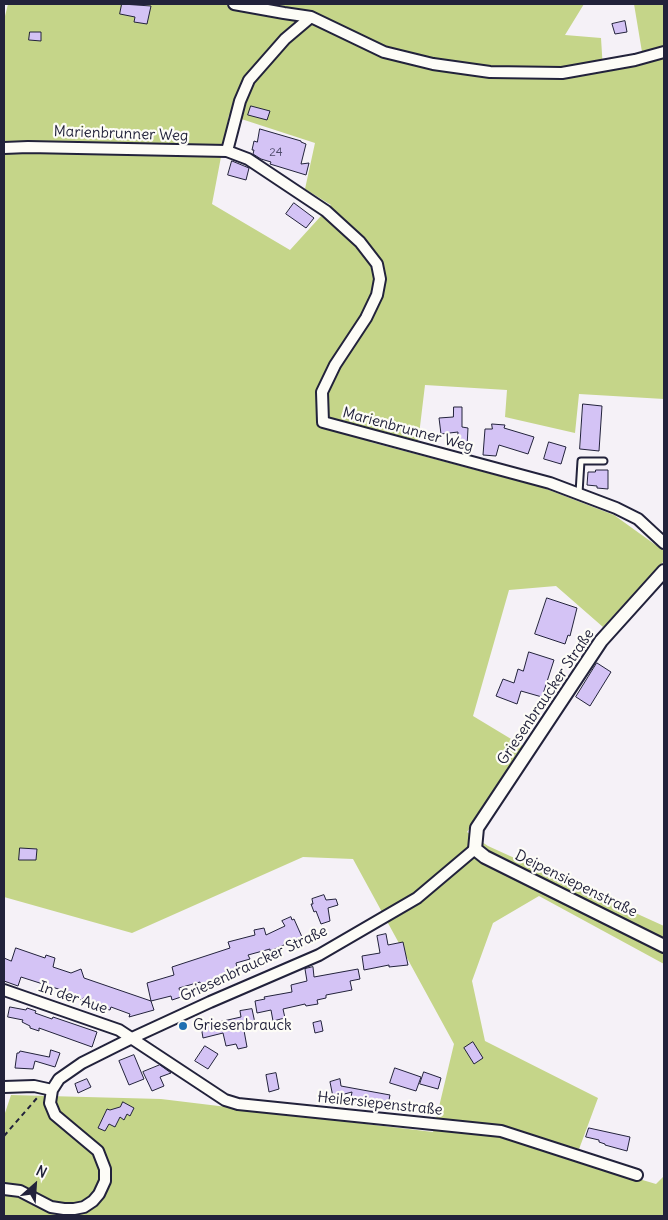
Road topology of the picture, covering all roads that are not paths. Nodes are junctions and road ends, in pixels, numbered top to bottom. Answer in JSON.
{"nodes":[{"id":1,"x":234,"y":4,"type":"edge"},
{"id":2,"x":311,"y":17,"type":"junction"},
{"id":3,"x":664,"y":52,"type":"edge"},
{"id":4,"x":4,"y":148,"type":"edge"},
{"id":5,"x":227,"y":151,"type":"junction"},
{"id":6,"x":604,"y":461,"type":"dead end"},
{"id":7,"x":579,"y":494,"type":"junction"},
{"id":8,"x":664,"y":543,"type":"edge"},
{"id":9,"x":664,"y":571,"type":"edge"},
{"id":10,"x":475,"y":849,"type":"junction"},
{"id":11,"x":664,"y":946,"type":"edge"},
{"id":12,"x":4,"y":990,"type":"edge"},
{"id":13,"x":132,"y":1038,"type":"junction"},
{"id":14,"x":4,"y":1087,"type":"edge"},
{"id":15,"x":49,"y":1089,"type":"junction"},
{"id":16,"x":637,"y":1175,"type":"dead end"},
{"id":17,"x":4,"y":1189,"type":"edge"}],
"edges":[{"from":1,"to":2,"type":"street"},
{"from":2,"to":3,"type":"street"},
{"from":2,"to":5,"type":"street"},
{"from":4,"to":5,"type":"street","name":"Marienbrunner Weg"},
{"from":5,"to":7,"type":"street","name":"Marienbrunner Weg"},
{"from":6,"to":7,"type":"lane"},
{"from":7,"to":8,"type":"street","name":"Marienbrunner Weg"},
{"from":9,"to":10,"type":"street","name":"Griesenbraucker Straße"},
{"from":10,"to":11,"type":"street","name":"Deipensiepenstraße"},
{"from":10,"to":13,"type":"street","name":"Griesenbraucker Straße"},
{"from":12,"to":13,"type":"street","name":"In der Aue"},
{"from":13,"to":15,"type":"street","name":"Griesenbraucker Straße"},
{"from":13,"to":16,"type":"street","name":"Heilersiepenstraße"},
{"from":14,"to":15,"type":"street"},
{"from":15,"to":17,"type":"street"}]}
